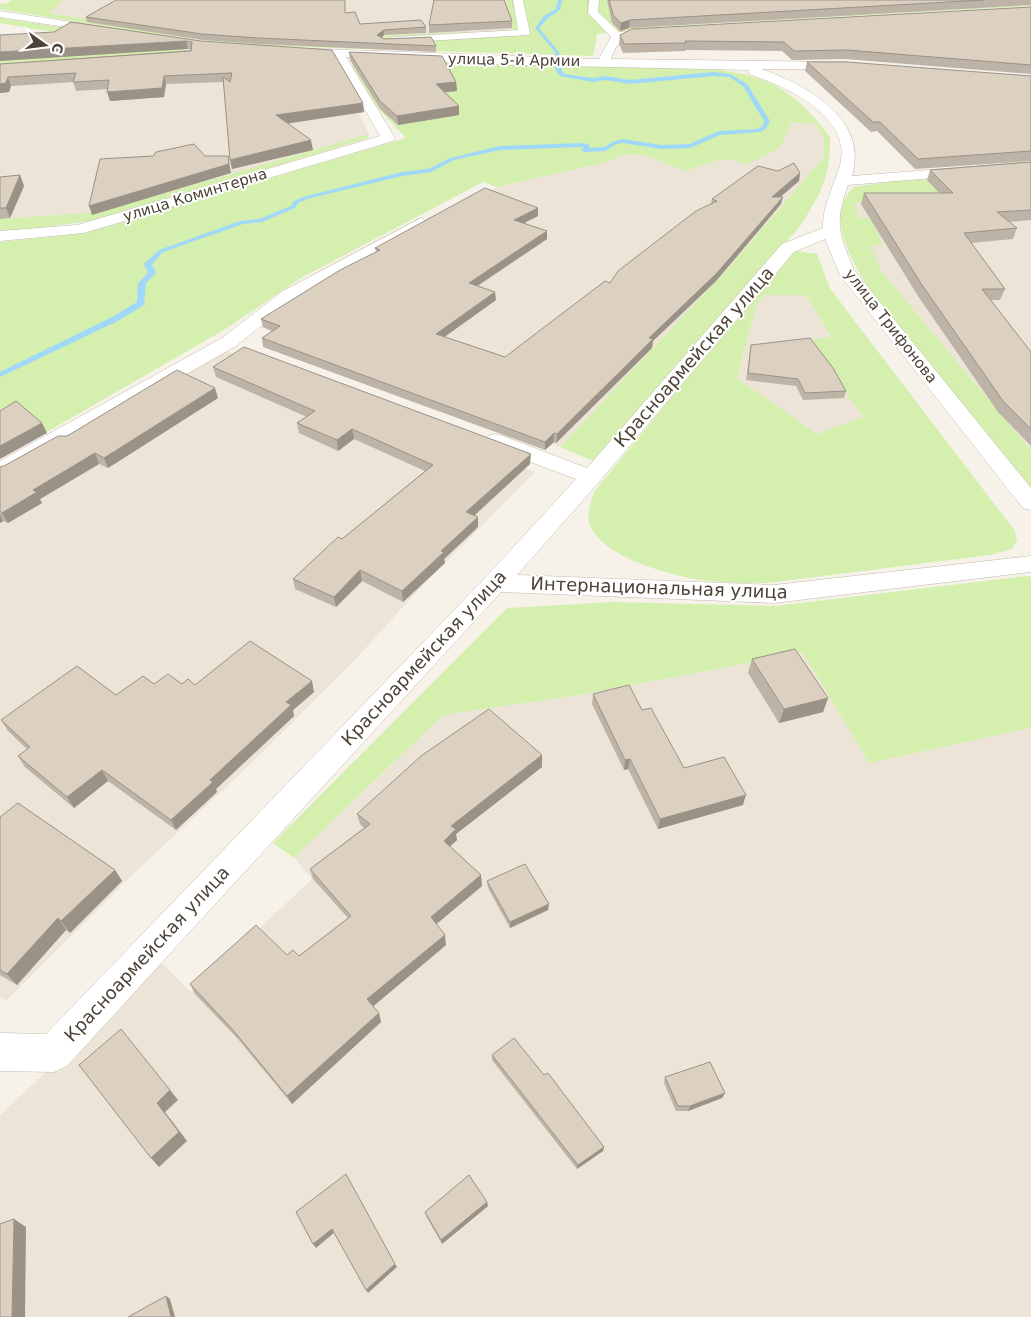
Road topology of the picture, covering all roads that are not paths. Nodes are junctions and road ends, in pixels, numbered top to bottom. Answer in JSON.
{"nodes":[{"id":1,"x":518,"y":0,"type":"edge"},
{"id":2,"x":594,"y":0,"type":"edge"},
{"id":3,"x":0,"y":14,"type":"edge"},
{"id":4,"x":669,"y":31,"type":"edge"},
{"id":5,"x":118,"y":32,"type":"edge"},
{"id":6,"x":617,"y":36,"type":"junction"},
{"id":7,"x":379,"y":41,"type":"edge"},
{"id":8,"x":360,"y":42,"type":"edge"},
{"id":9,"x":338,"y":53,"type":"junction"},
{"id":10,"x":604,"y":62,"type":"junction"},
{"id":11,"x":737,"y":66,"type":"junction"},
{"id":12,"x":855,"y":66,"type":"edge"},
{"id":13,"x":1031,"y":166,"type":"edge"},
{"id":14,"x":842,"y":181,"type":"junction"},
{"id":15,"x":440,"y":213,"type":"edge"},
{"id":16,"x":830,"y":230,"type":"junction"},
{"id":17,"x":0,"y":236,"type":"edge"},
{"id":18,"x":480,"y":435,"type":"edge"},
{"id":19,"x":0,"y":470,"type":"edge"},
{"id":20,"x":591,"y":477,"type":"junction"},
{"id":21,"x":1031,"y":502,"type":"edge"},
{"id":22,"x":1031,"y":564,"type":"edge"},
{"id":23,"x":495,"y":583,"type":"junction"},
{"id":24,"x":0,"y":1052,"type":"edge"}],
"edges":[{"from":1,"to":7,"type":"street"},
{"from":2,"to":6,"type":"street"},
{"from":3,"to":5,"type":"street"},
{"from":4,"to":6,"type":"street"},
{"from":6,"to":10,"type":"street"},
{"from":8,"to":9,"type":"street","name":"улица 5-й Армии"},
{"from":9,"to":10,"type":"street","name":"улица 5-й Армии"},
{"from":9,"to":17,"type":"street","name":"улица Коминтерна"},
{"from":10,"to":11,"type":"street","name":"улица 5-й Армии"},
{"from":11,"to":12,"type":"street","name":"улица 5-й Армии"},
{"from":11,"to":14,"type":"street"},
{"from":13,"to":14,"type":"street"},
{"from":14,"to":16,"type":"street"},
{"from":15,"to":19,"type":"street"},
{"from":16,"to":20,"type":"street","name":"Красноармейская улица"},
{"from":16,"to":21,"type":"street","name":"улица Трифонова"},
{"from":18,"to":20,"type":"street"},
{"from":20,"to":23,"type":"street","name":"Красноармейская улица"},
{"from":22,"to":23,"type":"street","name":"Интернациональная улица"},
{"from":23,"to":24,"type":"street","name":"Красноармейская улица"}]}
